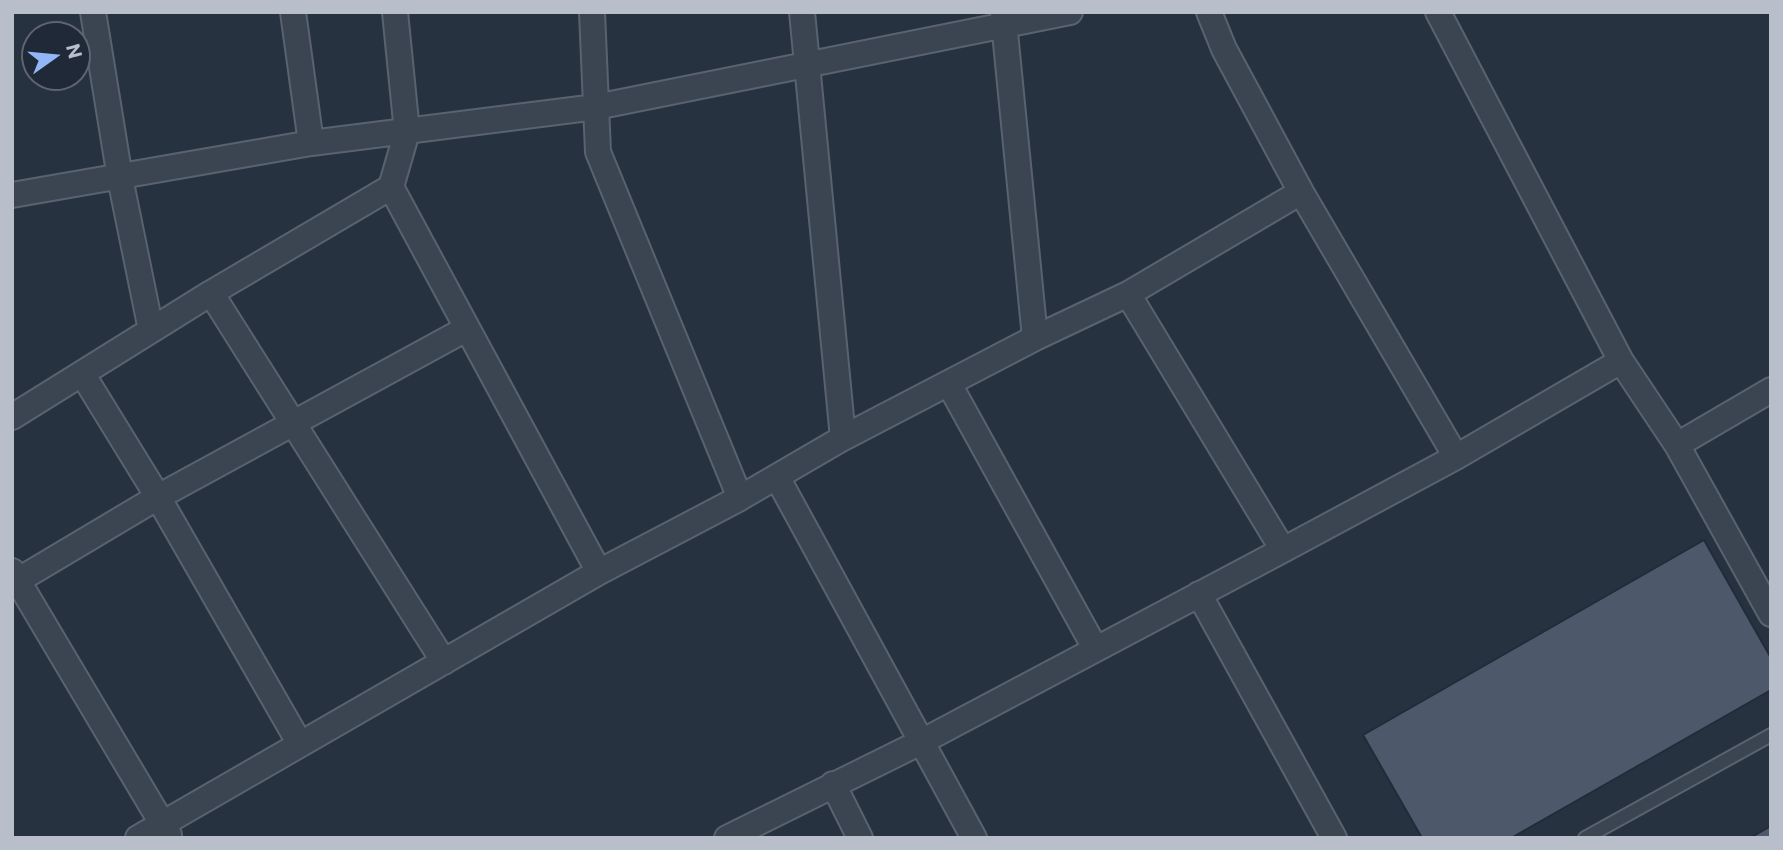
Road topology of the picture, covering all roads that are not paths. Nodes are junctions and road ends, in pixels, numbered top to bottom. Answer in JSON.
{"nodes":[{"id":1,"x":93,"y":12,"type":"edge"},
{"id":2,"x":293,"y":12,"type":"edge"},
{"id":3,"x":395,"y":12,"type":"edge"},
{"id":4,"x":592,"y":12,"type":"edge"},
{"id":5,"x":802,"y":12,"type":"edge"},
{"id":6,"x":1070,"y":12,"type":"edge"},
{"id":7,"x":1209,"y":12,"type":"edge"},
{"id":8,"x":1438,"y":12,"type":"edge"},
{"id":9,"x":1003,"y":19,"type":"edge"},
{"id":10,"x":807,"y":63,"type":"junction"},
{"id":11,"x":596,"y":107,"type":"junction"},
{"id":12,"x":407,"y":132,"type":"junction"},
{"id":13,"x":311,"y":143,"type":"junction"},
{"id":14,"x":120,"y":178,"type":"junction"},
{"id":15,"x":391,"y":187,"type":"junction"},
{"id":16,"x":1301,"y":192,"type":"junction"},
{"id":17,"x":12,"y":195,"type":"edge"},
{"id":18,"x":211,"y":293,"type":"junction"},
{"id":19,"x":1128,"y":294,"type":"junction"},
{"id":20,"x":151,"y":330,"type":"junction"},
{"id":21,"x":466,"y":330,"type":"junction"},
{"id":22,"x":1035,"y":338,"type":"junction"},
{"id":23,"x":1621,"y":361,"type":"junction"},
{"id":24,"x":83,"y":375,"type":"junction"},
{"id":25,"x":949,"y":384,"type":"junction"},
{"id":26,"x":1771,"y":390,"type":"edge"},
{"id":27,"x":12,"y":417,"type":"edge"},
{"id":28,"x":293,"y":423,"type":"junction"},
{"id":29,"x":843,"y":438,"type":"junction"},
{"id":30,"x":1677,"y":444,"type":"junction"},
{"id":31,"x":1456,"y":457,"type":"junction"},
{"id":32,"x":777,"y":477,"type":"junction"},
{"id":33,"x":158,"y":497,"type":"junction"},
{"id":34,"x":740,"y":498,"type":"junction"},
{"id":35,"x":1283,"y":550,"type":"junction"},
{"id":36,"x":599,"y":572,"type":"junction"},
{"id":37,"x":14,"y":579,"type":"edge"},
{"id":38,"x":1199,"y":594,"type":"junction"},
{"id":39,"x":1771,"y":614,"type":"edge"},
{"id":40,"x":1095,"y":648,"type":"junction"},
{"id":41,"x":444,"y":662,"type":"junction"},
{"id":42,"x":1771,"y":735,"type":"edge"},
{"id":43,"x":923,"y":741,"type":"junction"},
{"id":44,"x":300,"y":744,"type":"junction"},
{"id":45,"x":834,"y":784,"type":"junction"},
{"id":46,"x":166,"y":831,"type":"edge"},
{"id":47,"x":138,"y":838,"type":"edge"},
{"id":48,"x":727,"y":838,"type":"edge"},
{"id":49,"x":860,"y":838,"type":"edge"},
{"id":50,"x":974,"y":838,"type":"edge"},
{"id":51,"x":1334,"y":838,"type":"edge"},
{"id":52,"x":1585,"y":838,"type":"edge"}],
"edges":[{"from":1,"to":14,"type":"street"},
{"from":2,"to":13,"type":"street"},
{"from":3,"to":12,"type":"street"},
{"from":4,"to":11,"type":"street"},
{"from":5,"to":10,"type":"street"},
{"from":6,"to":9,"type":"street"},
{"from":7,"to":16,"type":"street"},
{"from":8,"to":23,"type":"street"},
{"from":9,"to":10,"type":"street"},
{"from":9,"to":22,"type":"street"},
{"from":10,"to":11,"type":"street"},
{"from":10,"to":29,"type":"street"},
{"from":11,"to":12,"type":"street"},
{"from":11,"to":34,"type":"street"},
{"from":12,"to":13,"type":"street"},
{"from":12,"to":15,"type":"street"},
{"from":13,"to":14,"type":"street"},
{"from":14,"to":17,"type":"street"},
{"from":14,"to":20,"type":"street"},
{"from":15,"to":18,"type":"street"},
{"from":15,"to":21,"type":"street"},
{"from":16,"to":19,"type":"street"},
{"from":16,"to":31,"type":"street"},
{"from":18,"to":20,"type":"street"},
{"from":18,"to":28,"type":"street"},
{"from":19,"to":22,"type":"street"},
{"from":19,"to":35,"type":"street"},
{"from":20,"to":24,"type":"street"},
{"from":21,"to":28,"type":"street"},
{"from":21,"to":36,"type":"street"},
{"from":22,"to":25,"type":"street"},
{"from":23,"to":30,"type":"street"},
{"from":23,"to":31,"type":"street"},
{"from":24,"to":27,"type":"street"},
{"from":24,"to":33,"type":"street"},
{"from":25,"to":29,"type":"street"},
{"from":25,"to":40,"type":"street"},
{"from":26,"to":30,"type":"street"},
{"from":28,"to":33,"type":"street"},
{"from":28,"to":41,"type":"street"},
{"from":29,"to":32,"type":"street"},
{"from":30,"to":39,"type":"street"},
{"from":31,"to":35,"type":"street"},
{"from":32,"to":34,"type":"street"},
{"from":32,"to":43,"type":"street"},
{"from":33,"to":37,"type":"street"},
{"from":33,"to":44,"type":"street"},
{"from":34,"to":36,"type":"street"},
{"from":35,"to":38,"type":"street"},
{"from":36,"to":41,"type":"street"},
{"from":37,"to":46,"type":"street"},
{"from":38,"to":40,"type":"street"},
{"from":38,"to":51,"type":"street"},
{"from":40,"to":43,"type":"street"},
{"from":41,"to":44,"type":"street"},
{"from":42,"to":52,"type":"lane"},
{"from":43,"to":45,"type":"street"},
{"from":43,"to":50,"type":"street"},
{"from":44,"to":46,"type":"street"},
{"from":45,"to":48,"type":"street"},
{"from":45,"to":49,"type":"street"},
{"from":46,"to":47,"type":"street"}]}
